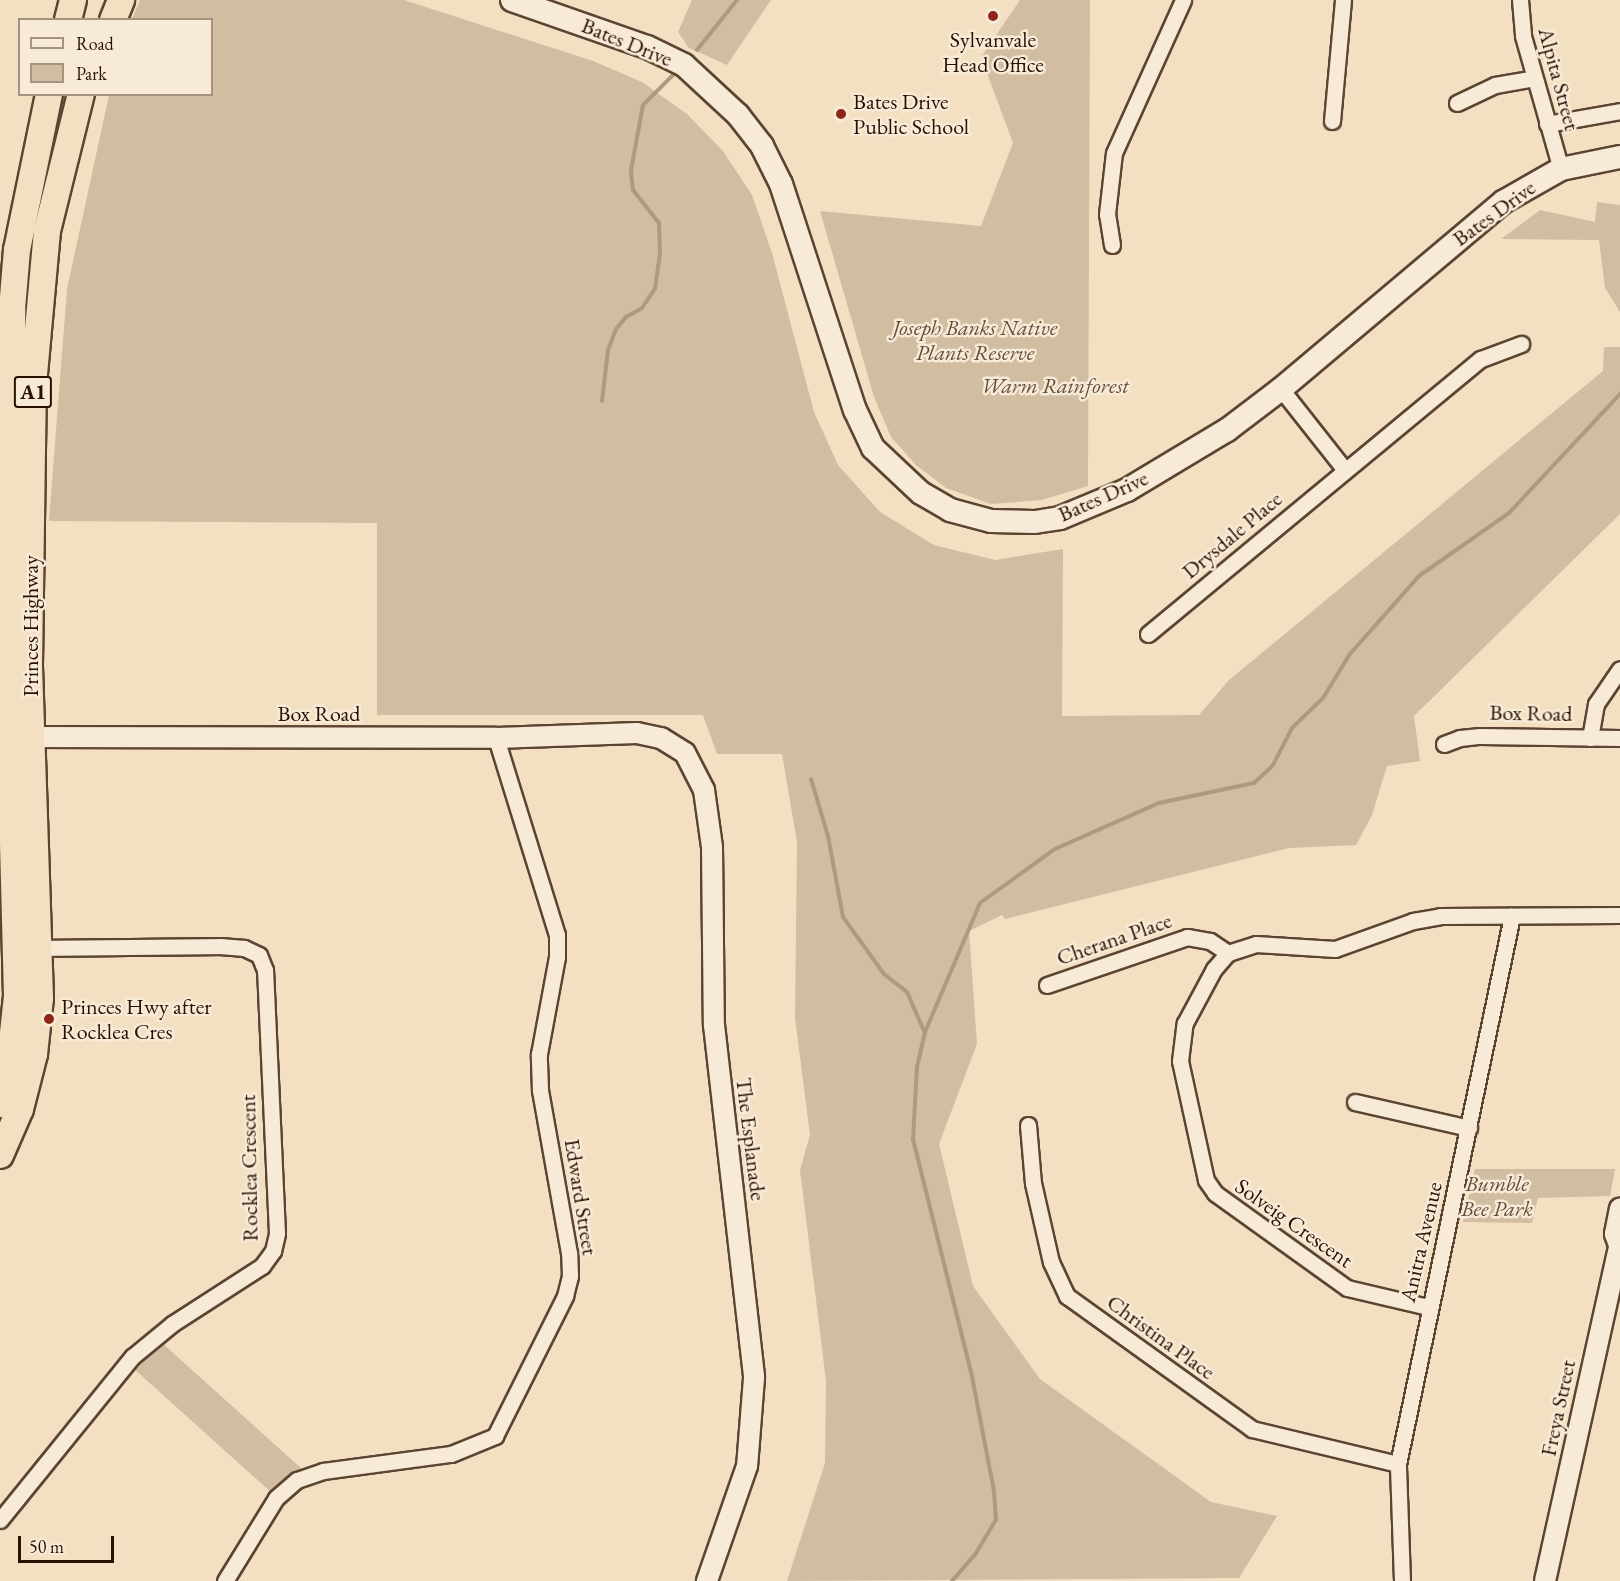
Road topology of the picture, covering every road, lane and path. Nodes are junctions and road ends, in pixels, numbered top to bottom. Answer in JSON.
{"nodes":[{"id":1,"x":72,"y":0,"type":"edge"},
{"id":2,"x":103,"y":0,"type":"edge"},
{"id":3,"x":121,"y":0,"type":"edge"},
{"id":4,"x":512,"y":0,"type":"edge"},
{"id":5,"x":1183,"y":0,"type":"edge"},
{"id":6,"x":1343,"y":0,"type":"edge"},
{"id":7,"x":1520,"y":0,"type":"edge"},
{"id":8,"x":68,"y":18,"type":"edge"},
{"id":9,"x":99,"y":18,"type":"edge"},
{"id":10,"x":114,"y":18,"type":"edge"},
{"id":11,"x":1534,"y":78,"type":"junction"},
{"id":12,"x":49,"y":96,"type":"edge"},
{"id":13,"x":80,"y":96,"type":"edge"},
{"id":14,"x":1457,"y":103,"type":"dead end"},
{"id":15,"x":1620,"y":111,"type":"edge"},
{"id":16,"x":1332,"y":121,"type":"dead end"},
{"id":17,"x":1547,"y":124,"type":"junction"},
{"id":18,"x":1620,"y":157,"type":"edge"},
{"id":19,"x":1561,"y":169,"type":"junction"},
{"id":20,"x":1112,"y":244,"type":"dead end"},
{"id":21,"x":1521,"y":344,"type":"dead end"},
{"id":22,"x":1281,"y":390,"type":"junction"},
{"id":23,"x":1345,"y":470,"type":"junction"},
{"id":24,"x":1148,"y":634,"type":"dead end"},
{"id":25,"x":1620,"y":669,"type":"edge"},
{"id":26,"x":637,"y":733,"type":"joint"},
{"id":27,"x":14,"y":737,"type":"edge"},
{"id":28,"x":496,"y":738,"type":"junction"},
{"id":29,"x":1590,"y":738,"type":"junction"},
{"id":30,"x":1620,"y":738,"type":"edge"},
{"id":31,"x":1443,"y":744,"type":"dead end"},
{"id":32,"x":1620,"y":915,"type":"edge"},
{"id":33,"x":1512,"y":916,"type":"junction"},
{"id":34,"x":40,"y":948,"type":"junction"},
{"id":35,"x":1228,"y":953,"type":"junction"},
{"id":36,"x":1047,"y":985,"type":"dead end"},
{"id":37,"x":1355,"y":1102,"type":"dead end"},
{"id":38,"x":0,"y":1104,"type":"edge"},
{"id":39,"x":1028,"y":1125,"type":"dead end"},
{"id":40,"x":1469,"y":1128,"type":"junction"},
{"id":41,"x":0,"y":1155,"type":"edge"},
{"id":42,"x":1620,"y":1208,"type":"edge"},
{"id":43,"x":1619,"y":1250,"type":"edge"},
{"id":44,"x":1428,"y":1307,"type":"junction"},
{"id":45,"x":1398,"y":1464,"type":"junction"},
{"id":46,"x":0,"y":1520,"type":"edge"},
{"id":47,"x":225,"y":1581,"type":"edge"},
{"id":48,"x":707,"y":1581,"type":"edge"},
{"id":49,"x":1402,"y":1581,"type":"edge"},
{"id":50,"x":1545,"y":1581,"type":"edge"}],
"edges":[{"from":1,"to":8,"type":"highway"},
{"from":2,"to":9,"type":"highway"},
{"from":3,"to":10,"type":"highway"},
{"from":4,"to":22,"type":"main road","name":"Bates Drive"},
{"from":5,"to":20,"type":"street"},
{"from":6,"to":16,"type":"street"},
{"from":7,"to":11,"type":"street","name":"Alpita Street"},
{"from":11,"to":14,"type":"street"},
{"from":11,"to":17,"type":"street","name":"Alpita Street"},
{"from":12,"to":27,"type":"highway","name":"Princes Highway","number":"A1"},
{"from":13,"to":27,"type":"highway","name":"Princes Highway","number":"A1"},
{"from":15,"to":17,"type":"street"},
{"from":17,"to":19,"type":"street","name":"Alpita Street"},
{"from":18,"to":19,"type":"main road","name":"Bates Drive"},
{"from":19,"to":22,"type":"main road","name":"Bates Drive"},
{"from":21,"to":23,"type":"street","name":"Drysdale Place"},
{"from":22,"to":23,"type":"street"},
{"from":23,"to":24,"type":"street","name":"Drysdale Place"},
{"from":25,"to":29,"type":"street"},
{"from":26,"to":28,"type":"street","name":"Box Road"},
{"from":26,"to":48,"type":"street","name":"The Esplanade"},
{"from":27,"to":28,"type":"street","name":"Box Road"},
{"from":27,"to":34,"type":"highway","name":"Princes Highway","number":"A1"},
{"from":27,"to":38,"type":"highway","name":"Princes Highway","number":"A1"},
{"from":28,"to":47,"type":"street","name":"Edward Street"},
{"from":29,"to":30,"type":"street","name":"Box Road"},
{"from":29,"to":31,"type":"street","name":"Box Road"},
{"from":32,"to":33,"type":"street"},
{"from":33,"to":35,"type":"street"},
{"from":33,"to":40,"type":"street","name":"Anitra Avenue"},
{"from":34,"to":41,"type":"highway","name":"Princes Highway","number":"A1"},
{"from":34,"to":46,"type":"street","name":"Rocklea Crescent"},
{"from":35,"to":36,"type":"street","name":"Cherana Place"},
{"from":35,"to":44,"type":"street","name":"Solveig Crescent"},
{"from":37,"to":40,"type":"street"},
{"from":39,"to":45,"type":"street","name":"Christina Place"},
{"from":40,"to":44,"type":"street","name":"Anitra Avenue"},
{"from":42,"to":43,"type":"street","name":"Freya Street"},
{"from":43,"to":50,"type":"street","name":"Freya Street"},
{"from":44,"to":45,"type":"street","name":"Anitra Avenue"},
{"from":45,"to":49,"type":"street","name":"Anitra Avenue"}]}
